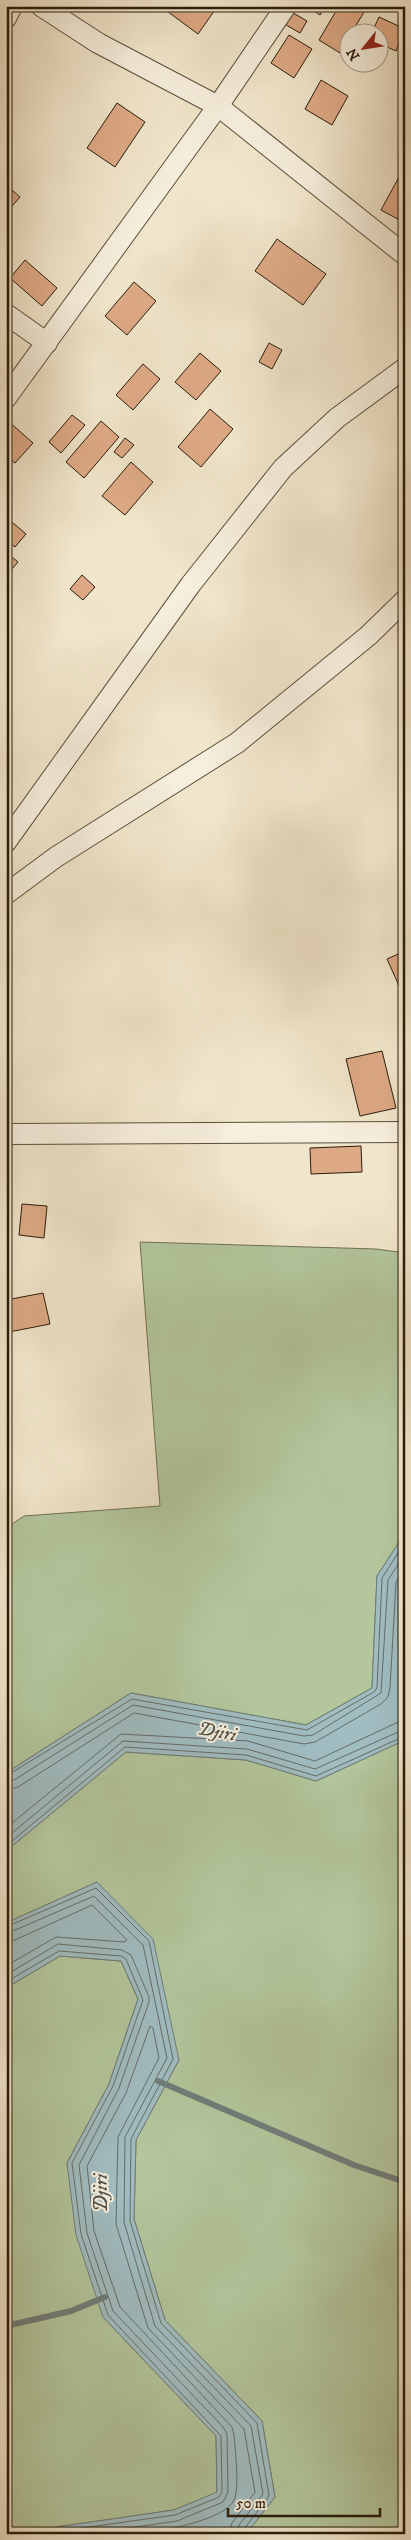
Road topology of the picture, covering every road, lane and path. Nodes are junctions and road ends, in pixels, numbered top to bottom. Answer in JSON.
{"nodes":[{"id":1,"x":12,"y":6,"type":"edge"},
{"id":2,"x":41,"y":6,"type":"edge"},
{"id":3,"x":286,"y":6,"type":"edge"},
{"id":4,"x":6,"y":18,"type":"edge"},
{"id":5,"x":218,"y":106,"type":"junction"},
{"id":6,"x":405,"y":255,"type":"edge"},
{"id":7,"x":6,"y":314,"type":"edge"},
{"id":8,"x":47,"y":343,"type":"junction"},
{"id":9,"x":405,"y":368,"type":"edge"},
{"id":10,"x":6,"y":398,"type":"edge"},
{"id":11,"x":405,"y":600,"type":"edge"},
{"id":12,"x":6,"y":842,"type":"edge"},
{"id":13,"x":6,"y":894,"type":"edge"},
{"id":14,"x":405,"y":1132,"type":"edge"},
{"id":15,"x":6,"y":1134,"type":"edge"}],
"edges":[{"from":1,"to":4,"type":"street"},
{"from":2,"to":5,"type":"street"},
{"from":3,"to":5,"type":"street"},
{"from":5,"to":6,"type":"street"},
{"from":5,"to":8,"type":"street"},
{"from":7,"to":8,"type":"street"},
{"from":8,"to":10,"type":"street"},
{"from":9,"to":12,"type":"street"},
{"from":11,"to":13,"type":"street"},
{"from":14,"to":15,"type":"street"}]}
